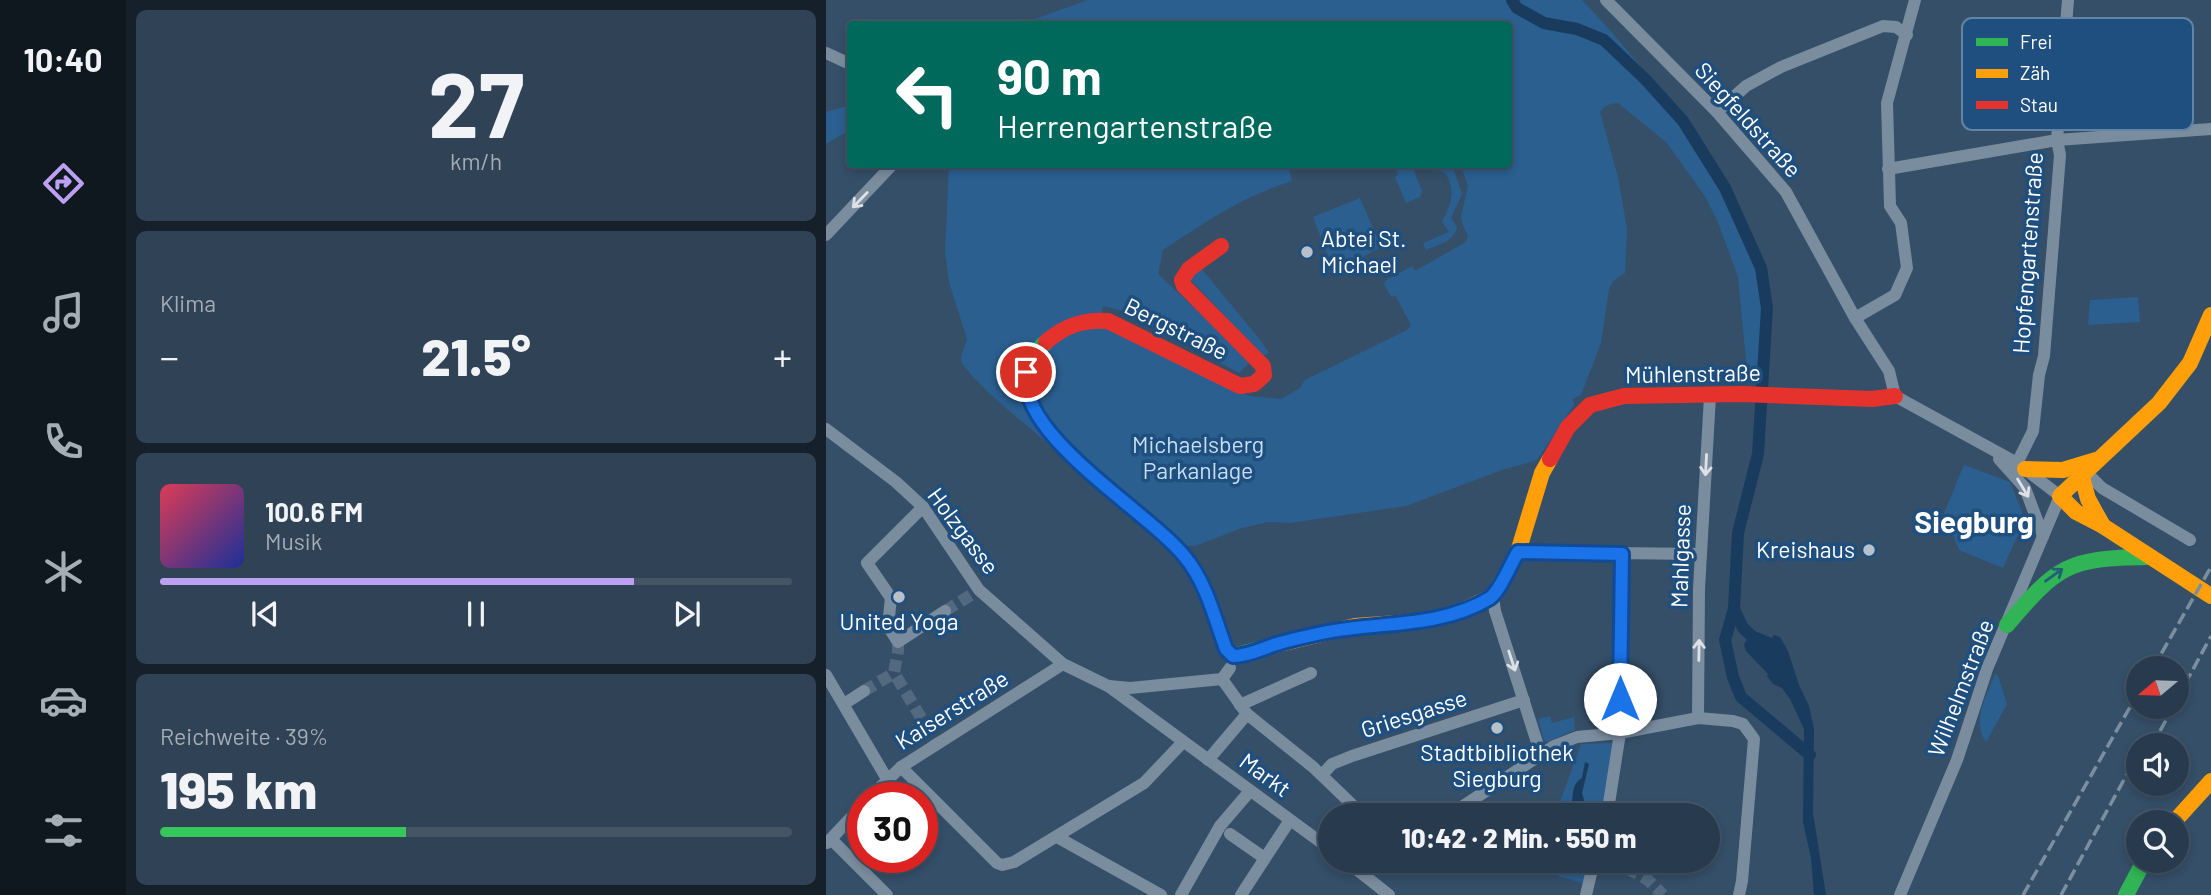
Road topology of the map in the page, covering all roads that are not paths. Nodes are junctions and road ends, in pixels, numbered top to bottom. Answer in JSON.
{"nodes":[{"id":1,"x":1606,"y":0,"type":"edge"},
{"id":2,"x":1915,"y":0,"type":"edge"},
{"id":3,"x":2067,"y":0,"type":"edge"},
{"id":4,"x":2066,"y":18,"type":"edge"},
{"id":5,"x":1907,"y":35,"type":"junction"},
{"id":6,"x":826,"y":53,"type":"edge"},
{"id":7,"x":847,"y":63,"type":"edge"},
{"id":8,"x":1717,"y":112,"type":"junction"},
{"id":9,"x":2211,"y":129,"type":"edge"},
{"id":10,"x":2058,"y":130,"type":"edge"},
{"id":11,"x":2057,"y":140,"type":"junction"},
{"id":12,"x":889,"y":168,"type":"edge"},
{"id":13,"x":1888,"y":169,"type":"junction"},
{"id":14,"x":826,"y":235,"type":"edge"},
{"id":15,"x":1220,"y":246,"type":"dead end"},
{"id":16,"x":2211,"y":315,"type":"edge"},
{"id":17,"x":1856,"y":318,"type":"junction"},
{"id":18,"x":1895,"y":396,"type":"junction"},
{"id":19,"x":1710,"y":397,"type":"junction"},
{"id":20,"x":826,"y":429,"type":"edge"},
{"id":21,"x":1990,"y":448,"type":"junction"},
{"id":22,"x":2102,"y":457,"type":"junction"},
{"id":23,"x":2021,"y":466,"type":"junction"},
{"id":24,"x":2085,"y":475,"type":"junction"},
{"id":25,"x":2060,"y":496,"type":"junction"},
{"id":26,"x":923,"y":507,"type":"junction"},
{"id":27,"x":2103,"y":526,"type":"junction"},
{"id":28,"x":2043,"y":536,"type":"junction"},
{"id":29,"x":2190,"y":540,"type":"dead end"},
{"id":30,"x":1518,"y":552,"type":"junction"},
{"id":31,"x":1622,"y":554,"type":"junction"},
{"id":32,"x":1701,"y":554,"type":"junction"},
{"id":33,"x":2148,"y":557,"type":"junction"},
{"id":34,"x":1493,"y":596,"type":"junction"},
{"id":35,"x":2211,"y":596,"type":"edge"},
{"id":36,"x":944,"y":611,"type":"tunnel mouth"},
{"id":37,"x":2007,"y":625,"type":"junction"},
{"id":38,"x":1063,"y":664,"type":"junction"},
{"id":39,"x":1311,"y":673,"type":"dead end"},
{"id":40,"x":826,"y":675,"type":"edge"},
{"id":41,"x":1108,"y":686,"type":"junction"},
{"id":42,"x":864,"y":691,"type":"tunnel mouth"},
{"id":43,"x":1524,"y":700,"type":"junction"},
{"id":44,"x":844,"y":704,"type":"junction"},
{"id":45,"x":1244,"y":709,"type":"junction"},
{"id":46,"x":1698,"y":718,"type":"junction"},
{"id":47,"x":1620,"y":733,"type":"junction"},
{"id":48,"x":1183,"y":742,"type":"junction"},
{"id":49,"x":1320,"y":754,"type":"dead end"},
{"id":50,"x":1541,"y":755,"type":"junction"},
{"id":51,"x":1208,"y":760,"type":"junction"},
{"id":52,"x":1308,"y":763,"type":"junction"},
{"id":53,"x":901,"y":767,"type":"junction"},
{"id":54,"x":1322,"y":775,"type":"junction"},
{"id":55,"x":887,"y":779,"type":"junction"},
{"id":56,"x":2211,"y":780,"type":"edge"},
{"id":57,"x":884,"y":782,"type":"edge"},
{"id":58,"x":1250,"y":791,"type":"junction"},
{"id":59,"x":1351,"y":803,"type":"edge"},
{"id":60,"x":1468,"y":803,"type":"edge"},
{"id":61,"x":1609,"y":803,"type":"edge"},
{"id":62,"x":2185,"y":810,"type":"edge"},
{"id":63,"x":1290,"y":820,"type":"junction"},
{"id":64,"x":847,"y":821,"type":"edge"},
{"id":65,"x":1230,"y":834,"type":"dead end"},
{"id":66,"x":1056,"y":837,"type":"junction"},
{"id":67,"x":1318,"y":840,"type":"edge"},
{"id":68,"x":828,"y":841,"type":"edge"},
{"id":69,"x":1263,"y":857,"type":"junction"},
{"id":70,"x":1361,"y":873,"type":"edge"},
{"id":71,"x":1591,"y":873,"type":"edge"},
{"id":72,"x":2138,"y":873,"type":"edge"},
{"id":73,"x":887,"y":895,"type":"edge"},
{"id":74,"x":1161,"y":895,"type":"edge"},
{"id":75,"x":1181,"y":895,"type":"edge"},
{"id":76,"x":1241,"y":895,"type":"edge"},
{"id":77,"x":1389,"y":895,"type":"edge"},
{"id":78,"x":1586,"y":895,"type":"edge"},
{"id":79,"x":1739,"y":895,"type":"edge"},
{"id":80,"x":1900,"y":895,"type":"edge"},
{"id":81,"x":2126,"y":895,"type":"edge"}],
"edges":[{"from":1,"to":8,"type":"street","name":"Siegfeldstraße"},
{"from":2,"to":5,"type":"street"},
{"from":3,"to":4,"type":"street","name":"Hopfengartenstraße"},
{"from":5,"to":8,"type":"street"},
{"from":5,"to":13,"type":"street"},
{"from":6,"to":7,"type":"street"},
{"from":8,"to":17,"type":"street","name":"Siegfeldstraße"},
{"from":9,"to":11,"type":"street"},
{"from":10,"to":11,"type":"street","name":"Hopfengartenstraße"},
{"from":11,"to":13,"type":"street"},
{"from":11,"to":23,"type":"street","name":"Hopfengartenstraße"},
{"from":12,"to":14,"type":"street","one_way":true},
{"from":13,"to":17,"type":"street"},
{"from":15,"to":34,"type":"street","name":"Bergstraße"},
{"from":16,"to":22,"type":"street"},
{"from":17,"to":18,"type":"street","name":"Siegfeldstraße"},
{"from":18,"to":19,"type":"street","name":"Mühlenstraße"},
{"from":18,"to":21,"type":"street"},
{"from":19,"to":30,"type":"street","name":"Mühlenstraße"},
{"from":19,"to":32,"type":"street","name":"Mahlgasse","one_way":true},
{"from":20,"to":26,"type":"street","name":"Holzgasse"},
{"from":21,"to":23,"type":"street"},
{"from":21,"to":28,"type":"street","one_way":true},
{"from":22,"to":23,"type":"street"},
{"from":22,"to":24,"type":"street"},
{"from":23,"to":25,"type":"street"},
{"from":24,"to":25,"type":"street"},
{"from":24,"to":27,"type":"street"},
{"from":24,"to":29,"type":"street"},
{"from":25,"to":27,"type":"street"},
{"from":25,"to":28,"type":"street","name":"Wilhelmstraße"},
{"from":26,"to":36,"type":"street"},
{"from":26,"to":38,"type":"street","name":"Holzgasse"},
{"from":27,"to":33,"type":"street"},
{"from":28,"to":37,"type":"street","name":"Wilhelmstraße"},
{"from":30,"to":31,"type":"street"},
{"from":30,"to":34,"type":"street","name":"Mühlenstraße"},
{"from":31,"to":32,"type":"street"},
{"from":31,"to":47,"type":"street"},
{"from":46,"to":32,"type":"street","name":"Mahlgasse","one_way":true},
{"from":33,"to":35,"type":"street"},
{"from":37,"to":33,"type":"street","one_way":true},
{"from":34,"to":43,"type":"street","one_way":true},
{"from":37,"to":80,"type":"street","name":"Wilhelmstraße"},
{"from":38,"to":41,"type":"street","name":"Markt"},
{"from":38,"to":53,"type":"street","name":"Kaiserstraße"},
{"from":39,"to":45,"type":"street"},
{"from":40,"to":44,"type":"street"},
{"from":41,"to":45,"type":"street","name":"Markt"},
{"from":41,"to":48,"type":"street","name":"Markt"},
{"from":42,"to":44,"type":"street"},
{"from":43,"to":50,"type":"street"},
{"from":43,"to":54,"type":"street","name":"Griesgasse"},
{"from":44,"to":55,"type":"street"},
{"from":45,"to":51,"type":"street","name":"Markt"},
{"from":45,"to":52,"type":"street","name":"Markt"},
{"from":46,"to":47,"type":"street"},
{"from":46,"to":79,"type":"street"},
{"from":47,"to":50,"type":"street"},
{"from":47,"to":61,"type":"street"},
{"from":48,"to":51,"type":"street","name":"Markt"},
{"from":48,"to":66,"type":"street"},
{"from":49,"to":52,"type":"street","name":"Markt"},
{"from":50,"to":60,"type":"street"},
{"from":51,"to":58,"type":"street","name":"Markt"},
{"from":52,"to":54,"type":"street","name":"Markt"},
{"from":53,"to":55,"type":"street","name":"Kaiserstraße"},
{"from":53,"to":66,"type":"street"},
{"from":54,"to":59,"type":"street","name":"Markt"},
{"from":55,"to":57,"type":"street","name":"Kaiserstraße"},
{"from":56,"to":62,"type":"street"},
{"from":58,"to":63,"type":"street","name":"Markt"},
{"from":58,"to":75,"type":"street"},
{"from":63,"to":67,"type":"street","name":"Markt"},
{"from":63,"to":69,"type":"street"},
{"from":64,"to":68,"type":"street"},
{"from":65,"to":69,"type":"street"},
{"from":66,"to":74,"type":"street"},
{"from":68,"to":73,"type":"street"},
{"from":69,"to":76,"type":"street"},
{"from":70,"to":77,"type":"street"},
{"from":71,"to":78,"type":"street"},
{"from":72,"to":81,"type":"street"}]}
